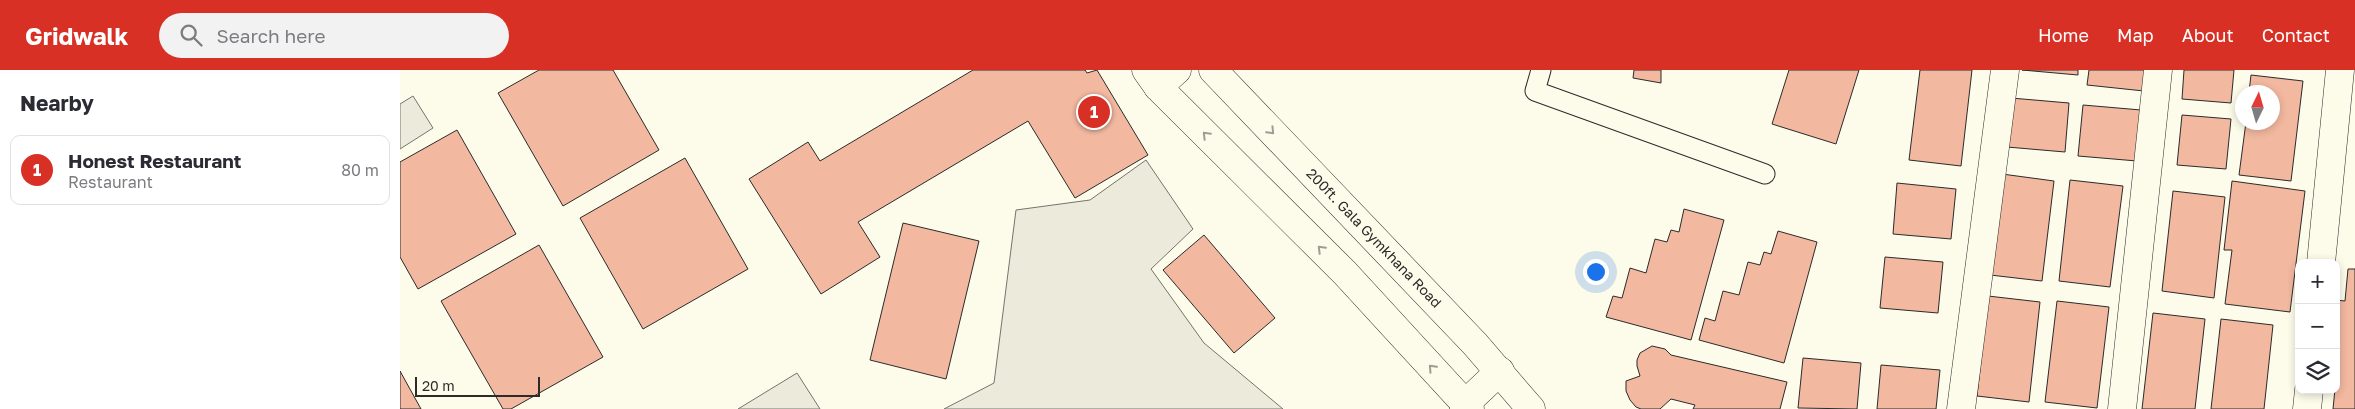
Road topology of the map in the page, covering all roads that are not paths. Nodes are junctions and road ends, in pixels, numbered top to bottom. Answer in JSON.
{"nodes":[{"id":1,"x":1213,"y":70,"type":"edge"},
{"id":2,"x":1542,"y":70,"type":"edge"},
{"id":3,"x":2005,"y":70,"type":"edge"},
{"id":4,"x":2158,"y":70,"type":"edge"},
{"id":5,"x":2340,"y":70,"type":"edge"},
{"id":6,"x":1161,"y":76,"type":"edge"},
{"id":7,"x":1765,"y":174,"type":"dead end"},
{"id":8,"x":2321,"y":259,"type":"edge"},
{"id":9,"x":1500,"y":371,"type":"junction"},
{"id":10,"x":2309,"y":394,"type":"edge"},
{"id":11,"x":1466,"y":407,"type":"edge"},
{"id":12,"x":1531,"y":409,"type":"edge"},
{"id":13,"x":1961,"y":409,"type":"edge"},
{"id":14,"x":2122,"y":409,"type":"edge"},
{"id":15,"x":2307,"y":409,"type":"edge"}],
"edges":[{"from":1,"to":9,"type":"street","name":"200ft. Gala Gymkhana Road","one_way":true},
{"from":2,"to":7,"type":"lane"},
{"from":3,"to":13,"type":"street"},
{"from":4,"to":14,"type":"street"},
{"from":5,"to":8,"type":"street"},
{"from":11,"to":6,"type":"street","one_way":true},
{"from":9,"to":11,"type":"street"},
{"from":9,"to":12,"type":"street","name":"200ft. Gala Gymkhana Road"},
{"from":10,"to":15,"type":"street"}]}
